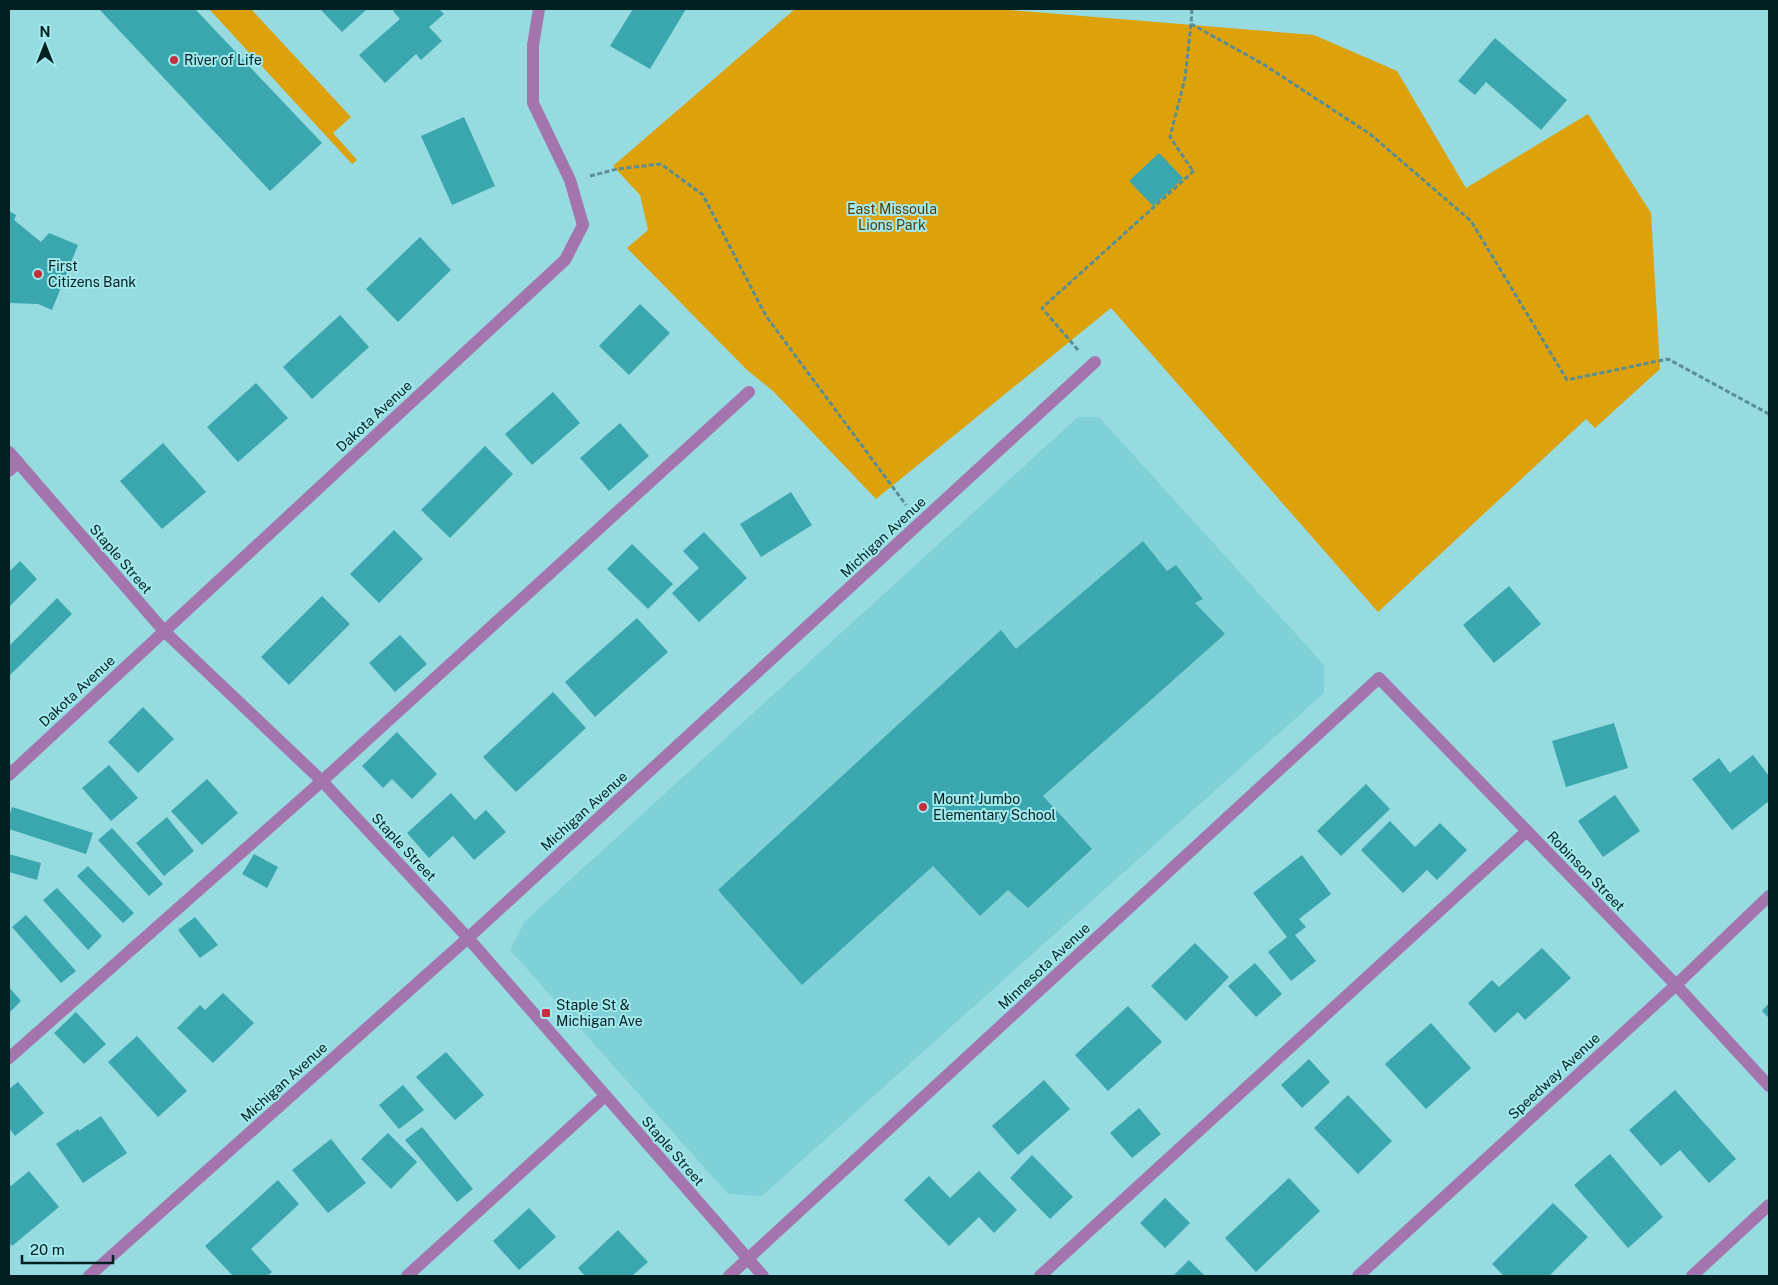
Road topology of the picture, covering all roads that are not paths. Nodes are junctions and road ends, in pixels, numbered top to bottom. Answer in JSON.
{"nodes":[{"id":1,"x":539,"y":9,"type":"edge"},
{"id":2,"x":1093,"y":364,"type":"road end"},
{"id":3,"x":750,"y":392,"type":"dead end"},
{"id":4,"x":9,"y":452,"type":"edge"},
{"id":5,"x":14,"y":466,"type":"edge"},
{"id":6,"x":164,"y":631,"type":"junction"},
{"id":7,"x":1379,"y":678,"type":"joint"},
{"id":8,"x":9,"y":775,"type":"edge"},
{"id":9,"x":322,"y":781,"type":"junction"},
{"id":10,"x":1527,"y":831,"type":"junction"},
{"id":11,"x":1769,"y":896,"type":"edge"},
{"id":12,"x":468,"y":938,"type":"junction"},
{"id":13,"x":1676,"y":985,"type":"junction"},
{"id":14,"x":9,"y":1058,"type":"edge"},
{"id":15,"x":1769,"y":1086,"type":"edge"},
{"id":16,"x":605,"y":1096,"type":"junction"},
{"id":17,"x":1769,"y":1205,"type":"edge"},
{"id":18,"x":748,"y":1259,"type":"junction"},
{"id":19,"x":89,"y":1276,"type":"edge"},
{"id":20,"x":407,"y":1276,"type":"edge"},
{"id":21,"x":729,"y":1276,"type":"edge"},
{"id":22,"x":763,"y":1276,"type":"edge"},
{"id":23,"x":1040,"y":1276,"type":"edge"},
{"id":24,"x":1358,"y":1276,"type":"edge"},
{"id":25,"x":1692,"y":1276,"type":"edge"}],
"edges":[{"from":1,"to":6,"type":"street","name":"Dakota Avenue"},
{"from":2,"to":12,"type":"street","name":"Michigan Avenue"},
{"from":3,"to":9,"type":"street"},
{"from":4,"to":5,"type":"street","name":"Staple Street"},
{"from":5,"to":6,"type":"street","name":"Staple Street"},
{"from":6,"to":8,"type":"street","name":"Dakota Avenue"},
{"from":6,"to":9,"type":"street","name":"Staple Street"},
{"from":7,"to":10,"type":"street","name":"Robinson Street"},
{"from":7,"to":18,"type":"street","name":"Minnesota Avenue"},
{"from":9,"to":12,"type":"street","name":"Staple Street"},
{"from":9,"to":14,"type":"street"},
{"from":10,"to":13,"type":"street","name":"Robinson Street"},
{"from":10,"to":23,"type":"street"},
{"from":11,"to":13,"type":"street","name":"Speedway Avenue"},
{"from":12,"to":16,"type":"street","name":"Staple Street"},
{"from":12,"to":19,"type":"street","name":"Michigan Avenue"},
{"from":13,"to":15,"type":"street","name":"Robinson Street"},
{"from":13,"to":24,"type":"street","name":"Speedway Avenue"},
{"from":16,"to":18,"type":"street","name":"Staple Street"},
{"from":16,"to":20,"type":"street"},
{"from":17,"to":25,"type":"street"},
{"from":18,"to":21,"type":"street","name":"Minnesota Avenue"},
{"from":18,"to":22,"type":"street","name":"Staple Street"}]}
